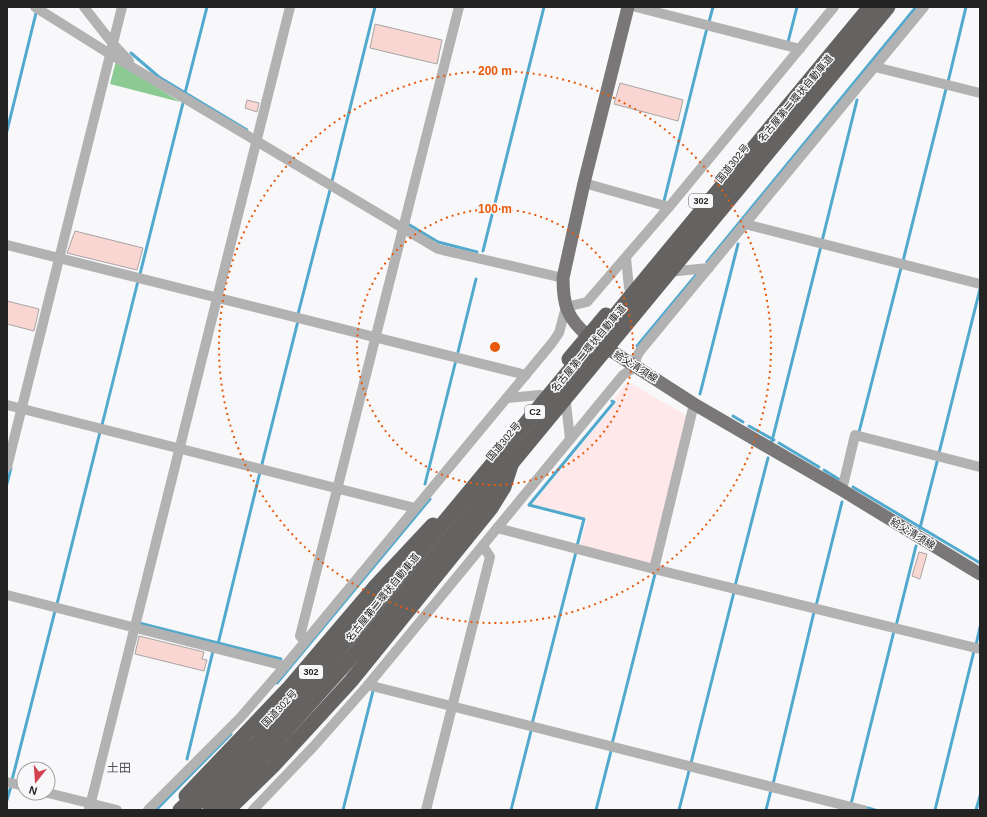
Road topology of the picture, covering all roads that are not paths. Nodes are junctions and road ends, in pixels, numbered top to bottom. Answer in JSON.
{"nodes":[{"id":1,"x":34,"y":7,"type":"edge"},
{"id":2,"x":84,"y":7,"type":"edge"},
{"id":3,"x":122,"y":7,"type":"edge"},
{"id":4,"x":290,"y":7,"type":"edge"},
{"id":5,"x":459,"y":7,"type":"edge"},
{"id":6,"x":628,"y":7,"type":"edge"},
{"id":7,"x":636,"y":7,"type":"edge"},
{"id":8,"x":834,"y":7,"type":"edge"},
{"id":9,"x":860,"y":7,"type":"edge"},
{"id":10,"x":870,"y":7,"type":"edge"},
{"id":11,"x":888,"y":7,"type":"edge"},
{"id":12,"x":924,"y":7,"type":"edge"},
{"id":13,"x":111,"y":49,"type":"junction"},
{"id":14,"x":800,"y":49,"type":"junction"},
{"id":15,"x":875,"y":67,"type":"junction"},
{"id":16,"x":980,"y":93,"type":"edge"},
{"id":17,"x":256,"y":140,"type":"junction"},
{"id":18,"x":584,"y":183,"type":"junction"},
{"id":19,"x":669,"y":206,"type":"junction"},
{"id":20,"x":745,"y":224,"type":"junction"},
{"id":21,"x":402,"y":230,"type":"junction"},
{"id":22,"x":7,"y":244,"type":"edge"},
{"id":23,"x":59,"y":258,"type":"junction"},
{"id":24,"x":626,"y":258,"type":"junction"},
{"id":25,"x":709,"y":268,"type":"junction"},
{"id":26,"x":640,"y":274,"type":"junction"},
{"id":27,"x":562,"y":278,"type":"junction"},
{"id":28,"x":980,"y":284,"type":"edge"},
{"id":29,"x":629,"y":288,"type":"junction"},
{"id":30,"x":218,"y":298,"type":"junction"},
{"id":31,"x":566,"y":307,"type":"junction"},
{"id":32,"x":588,"y":336,"type":"junction"},
{"id":33,"x":376,"y":337,"type":"junction"},
{"id":34,"x":636,"y":366,"type":"junction"},
{"id":35,"x":562,"y":368,"type":"junction"},
{"id":36,"x":526,"y":375,"type":"junction"},
{"id":37,"x":540,"y":395,"type":"junction"},
{"id":38,"x":508,"y":398,"type":"junction"},
{"id":39,"x":694,"y":404,"type":"junction"},
{"id":40,"x":7,"y":405,"type":"edge"},
{"id":41,"x":21,"y":408,"type":"junction"},
{"id":42,"x":519,"y":422,"type":"junction"},
{"id":43,"x":570,"y":439,"type":"junction"},
{"id":44,"x":180,"y":449,"type":"junction"},
{"id":45,"x":7,"y":467,"type":"edge"},
{"id":46,"x":980,"y":467,"type":"edge"},
{"id":47,"x":337,"y":488,"type":"junction"},
{"id":48,"x":842,"y":490,"type":"junction"},
{"id":49,"x":415,"y":508,"type":"junction"},
{"id":50,"x":433,"y":525,"type":"junction"},
{"id":51,"x":497,"y":528,"type":"junction"},
{"id":52,"x":483,"y":546,"type":"junction"},
{"id":53,"x":654,"y":569,"type":"junction"},
{"id":54,"x":980,"y":574,"type":"edge"},
{"id":55,"x":7,"y":595,"type":"edge"},
{"id":56,"x":134,"y":628,"type":"junction"},
{"id":57,"x":305,"y":642,"type":"junction"},
{"id":58,"x":980,"y":649,"type":"edge"},
{"id":59,"x":285,"y":666,"type":"junction"},
{"id":60,"x":368,"y":685,"type":"junction"},
{"id":61,"x":453,"y":706,"type":"junction"},
{"id":62,"x":56,"y":795,"type":"edge"},
{"id":63,"x":90,"y":807,"type":"edge"},
{"id":64,"x":117,"y":810,"type":"edge"},
{"id":65,"x":148,"y":810,"type":"edge"},
{"id":66,"x":171,"y":810,"type":"edge"},
{"id":67,"x":180,"y":810,"type":"edge"},
{"id":68,"x":190,"y":810,"type":"edge"},
{"id":69,"x":210,"y":810,"type":"edge"},
{"id":70,"x":228,"y":810,"type":"edge"},
{"id":71,"x":252,"y":810,"type":"edge"},
{"id":72,"x":426,"y":810,"type":"edge"},
{"id":73,"x":863,"y":810,"type":"edge"}],
"edges":[{"from":1,"to":13,"type":"street"},
{"from":2,"to":13,"type":"street"},
{"from":3,"to":13,"type":"street"},
{"from":4,"to":17,"type":"street"},
{"from":5,"to":21,"type":"street"},
{"from":6,"to":18,"type":"main road","name":"給父清須線"},
{"from":7,"to":14,"type":"street"},
{"from":8,"to":14,"type":"street"},
{"from":9,"to":26,"type":"highway","name":"国道302号","number":"302"},
{"from":10,"to":68,"type":"highway","name":"名古屋第二環状自動車道","number":"C2","bridge":true},
{"from":11,"to":69,"type":"highway","name":"名古屋第二環状自動車道","number":"C2","bridge":true},
{"from":12,"to":15,"type":"street"},
{"from":13,"to":17,"type":"street"},
{"from":13,"to":23,"type":"street"},
{"from":14,"to":19,"type":"street"},
{"from":15,"to":16,"type":"street"},
{"from":15,"to":20,"type":"street"},
{"from":17,"to":21,"type":"street"},
{"from":17,"to":30,"type":"street"},
{"from":18,"to":19,"type":"street"},
{"from":18,"to":27,"type":"main road","name":"給父清須線"},
{"from":19,"to":24,"type":"street"},
{"from":20,"to":25,"type":"street"},
{"from":20,"to":28,"type":"street"},
{"from":21,"to":27,"type":"street"},
{"from":21,"to":33,"type":"street"},
{"from":22,"to":23,"type":"street"},
{"from":23,"to":30,"type":"street"},
{"from":23,"to":41,"type":"street"},
{"from":24,"to":29,"type":"street"},
{"from":24,"to":31,"type":"street"},
{"from":25,"to":26,"type":"street"},
{"from":25,"to":34,"type":"street"},
{"from":26,"to":29,"type":"highway","name":"国道302号","number":"302"},
{"from":27,"to":31,"type":"main road","name":"給父清須線"},
{"from":29,"to":32,"type":"highway","name":"国道302号","number":"302"},
{"from":30,"to":33,"type":"street"},
{"from":30,"to":44,"type":"street"},
{"from":31,"to":32,"type":"main road","name":"給父清須線"},
{"from":31,"to":36,"type":"street"},
{"from":32,"to":34,"type":"main road","name":"給父清須線"},
{"from":32,"to":35,"type":"highway","name":"国道302号","number":"302"},
{"from":33,"to":36,"type":"street"},
{"from":33,"to":47,"type":"street"},
{"from":34,"to":39,"type":"main road","name":"給父清須線"},
{"from":34,"to":43,"type":"street"},
{"from":35,"to":37,"type":"highway","name":"国道302号","number":"302"},
{"from":35,"to":43,"type":"street"},
{"from":36,"to":38,"type":"street"},
{"from":37,"to":38,"type":"street"},
{"from":37,"to":42,"type":"highway","name":"国道302号","number":"302"},
{"from":38,"to":49,"type":"street"},
{"from":39,"to":48,"type":"main road","name":"給父清須線"},
{"from":39,"to":53,"type":"street"},
{"from":40,"to":41,"type":"street"},
{"from":41,"to":44,"type":"street"},
{"from":41,"to":45,"type":"street"},
{"from":42,"to":50,"type":"highway","name":"国道302号","number":"302"},
{"from":42,"to":70,"type":"highway"},
{"from":43,"to":51,"type":"street"},
{"from":44,"to":47,"type":"street"},
{"from":44,"to":56,"type":"street"},
{"from":46,"to":48,"type":"street"},
{"from":47,"to":49,"type":"street"},
{"from":47,"to":57,"type":"street"},
{"from":48,"to":54,"type":"main road","name":"給父清須線"},
{"from":49,"to":57,"type":"street"},
{"from":50,"to":66,"type":"highway"},
{"from":50,"to":67,"type":"highway","name":"国道302号","number":"302"},
{"from":51,"to":52,"type":"street"},
{"from":51,"to":53,"type":"street"},
{"from":52,"to":60,"type":"street"},
{"from":52,"to":61,"type":"street"},
{"from":53,"to":58,"type":"street"},
{"from":55,"to":56,"type":"street"},
{"from":56,"to":59,"type":"street"},
{"from":56,"to":63,"type":"street"},
{"from":57,"to":59,"type":"street"},
{"from":59,"to":65,"type":"street"},
{"from":60,"to":61,"type":"street"},
{"from":60,"to":71,"type":"street"},
{"from":61,"to":72,"type":"street"},
{"from":61,"to":73,"type":"street"},
{"from":62,"to":63,"type":"street"},
{"from":63,"to":64,"type":"street"}]}
